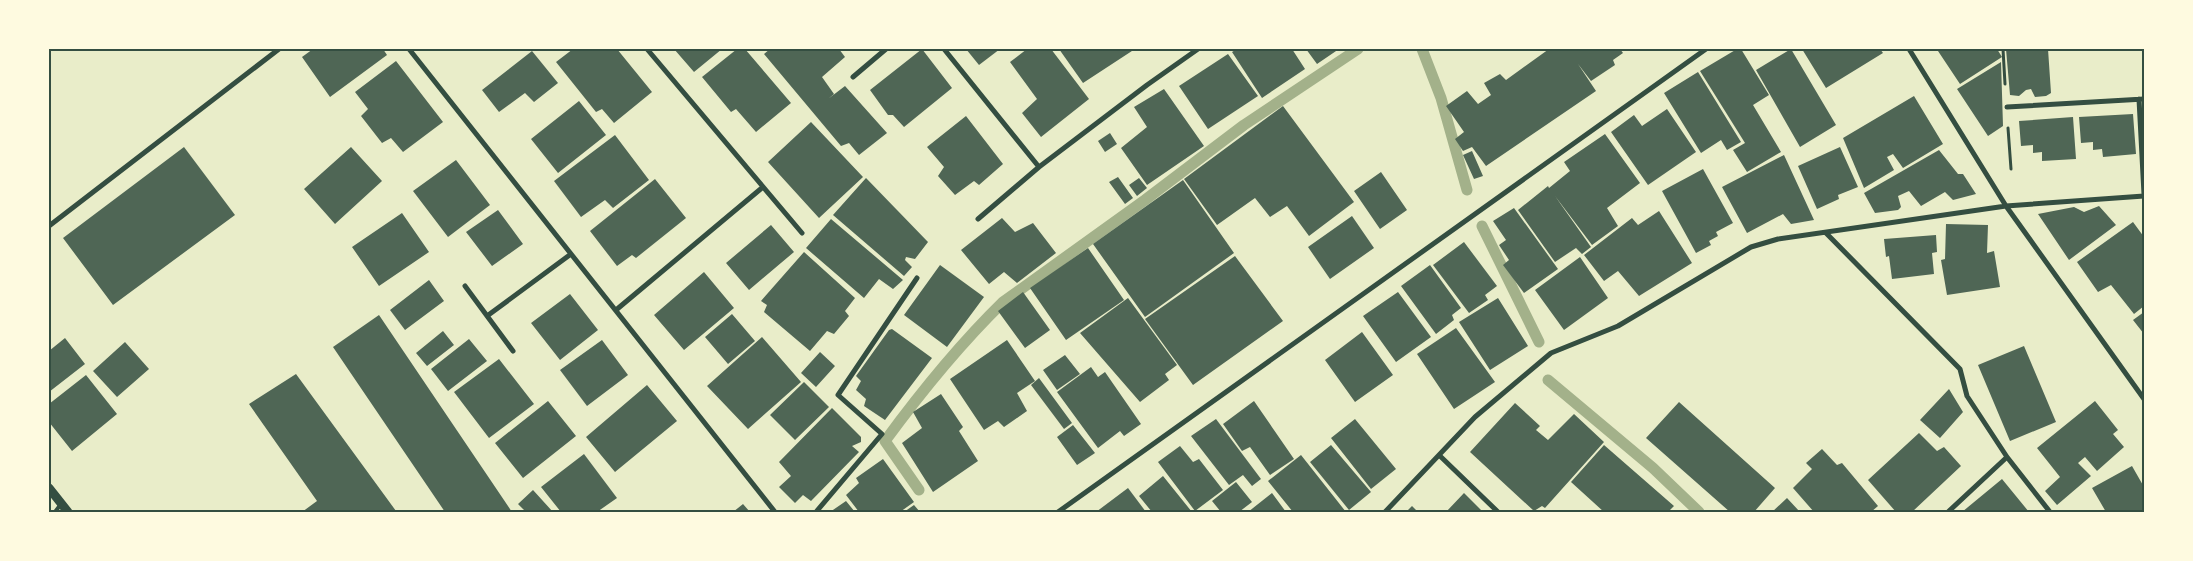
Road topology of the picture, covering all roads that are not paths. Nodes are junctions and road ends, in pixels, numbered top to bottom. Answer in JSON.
{"nodes":[{"id":1,"x":279,"y":49,"type":"edge"},
{"id":2,"x":409,"y":49,"type":"edge"},
{"id":3,"x":646,"y":49,"type":"edge"},
{"id":4,"x":886,"y":49,"type":"edge"},
{"id":5,"x":944,"y":49,"type":"edge"},
{"id":6,"x":1198,"y":49,"type":"edge"},
{"id":7,"x":1706,"y":49,"type":"edge"},
{"id":8,"x":1909,"y":49,"type":"edge"},
{"id":9,"x":853,"y":78,"type":"dead end"},
{"id":10,"x":2142,"y":99,"type":"edge"},
{"id":11,"x":2007,"y":107,"type":"dead end"},
{"id":12,"x":1039,"y":167,"type":"junction"},
{"id":13,"x":763,"y":187,"type":"junction"},
{"id":14,"x":2144,"y":195,"type":"edge"},
{"id":15,"x":2006,"y":206,"type":"junction"},
{"id":16,"x":978,"y":219,"type":"dead end"},
{"id":17,"x":49,"y":226,"type":"edge"},
{"id":18,"x":802,"y":233,"type":"dead end"},
{"id":19,"x":1826,"y":233,"type":"junction"},
{"id":20,"x":571,"y":254,"type":"junction"},
{"id":21,"x":917,"y":278,"type":"dead end"},
{"id":22,"x":465,"y":286,"type":"dead end"},
{"id":23,"x":616,"y":310,"type":"junction"},
{"id":24,"x":487,"y":316,"type":"junction"},
{"id":25,"x":513,"y":351,"type":"dead end"},
{"id":26,"x":2144,"y":398,"type":"edge"},
{"id":27,"x":1438,"y":455,"type":"junction"},
{"id":28,"x":2007,"y":457,"type":"junction"},
{"id":29,"x":49,"y":488,"type":"edge"},
{"id":30,"x":61,"y":504,"type":"junction"},
{"id":31,"x":55,"y":512,"type":"edge"},
{"id":32,"x":68,"y":512,"type":"edge"},
{"id":33,"x":774,"y":512,"type":"edge"},
{"id":34,"x":816,"y":512,"type":"edge"},
{"id":35,"x":1058,"y":512,"type":"edge"},
{"id":36,"x":1385,"y":512,"type":"edge"},
{"id":37,"x":1498,"y":512,"type":"edge"},
{"id":38,"x":1948,"y":512,"type":"edge"},
{"id":39,"x":2050,"y":512,"type":"edge"}],
"edges":[{"from":1,"to":17,"type":"street"},
{"from":2,"to":20,"type":"street"},
{"from":3,"to":13,"type":"street"},
{"from":4,"to":9,"type":"street"},
{"from":5,"to":12,"type":"street"},
{"from":6,"to":12,"type":"street"},
{"from":7,"to":35,"type":"street"},
{"from":8,"to":15,"type":"street"},
{"from":10,"to":11,"type":"street"},
{"from":10,"to":14,"type":"street"},
{"from":12,"to":16,"type":"street"},
{"from":13,"to":18,"type":"street"},
{"from":13,"to":23,"type":"street"},
{"from":14,"to":15,"type":"street"},
{"from":15,"to":19,"type":"street"},
{"from":15,"to":26,"type":"street"},
{"from":19,"to":27,"type":"street"},
{"from":19,"to":28,"type":"street"},
{"from":20,"to":23,"type":"street"},
{"from":20,"to":24,"type":"street"},
{"from":21,"to":34,"type":"street"},
{"from":22,"to":24,"type":"street"},
{"from":23,"to":33,"type":"street"},
{"from":24,"to":25,"type":"street"},
{"from":27,"to":36,"type":"street"},
{"from":27,"to":37,"type":"street"},
{"from":28,"to":38,"type":"street"},
{"from":28,"to":39,"type":"street"},
{"from":29,"to":30,"type":"street"},
{"from":30,"to":31,"type":"lane"},
{"from":30,"to":32,"type":"street"}]}
